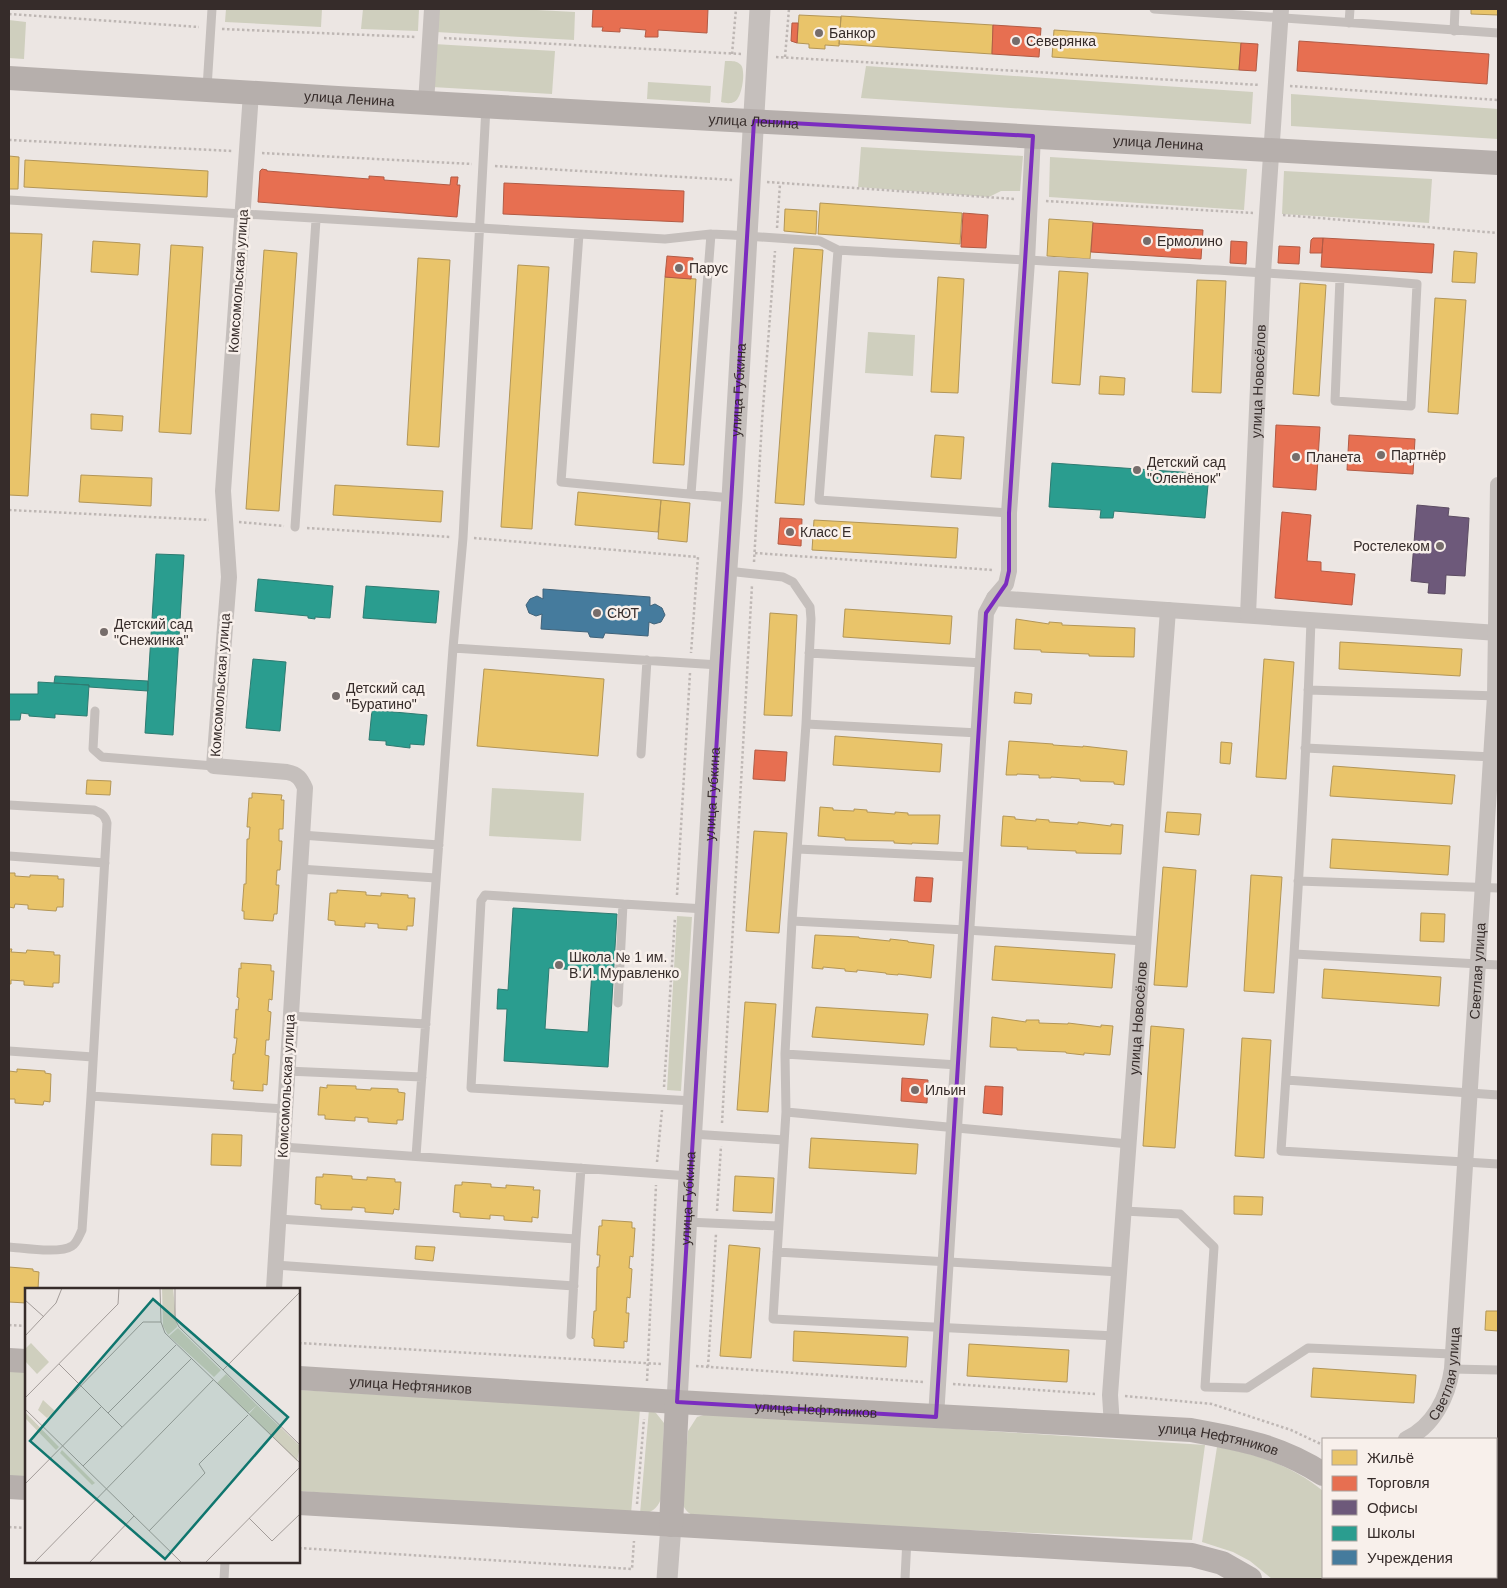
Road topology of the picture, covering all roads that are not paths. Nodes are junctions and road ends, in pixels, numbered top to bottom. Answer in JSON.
{"nodes":[{"id":1,"x":212,"y":9,"type":"edge"},
{"id":2,"x":432,"y":9,"type":"edge"},
{"id":3,"x":760,"y":9,"type":"edge"},
{"id":4,"x":1154,"y":9,"type":"edge"},
{"id":5,"x":1350,"y":9,"type":"edge"},
{"id":6,"x":1455,"y":9,"type":"edge"},
{"id":7,"x":1200,"y":10,"type":"edge"},
{"id":8,"x":1280,"y":13,"type":"edge"},
{"id":9,"x":1349,"y":23,"type":"junction"},
{"id":10,"x":1454,"y":31,"type":"junction"},
{"id":11,"x":1498,"y":33,"type":"edge"},
{"id":12,"x":9,"y":78,"type":"edge"},
{"id":13,"x":207,"y":90,"type":"junction"},
{"id":14,"x":251,"y":92,"type":"junction"},
{"id":15,"x":426,"y":102,"type":"junction"},
{"id":16,"x":486,"y":106,"type":"junction"},
{"id":17,"x":754,"y":121,"type":"junction"},
{"id":18,"x":1033,"y":136,"type":"junction"},
{"id":19,"x":1271,"y":148,"type":"junction"},
{"id":20,"x":1498,"y":163,"type":"edge"},
{"id":21,"x":9,"y":200,"type":"edge"},
{"id":22,"x":243,"y":215,"type":"junction"},
{"id":23,"x":316,"y":220,"type":"junction"},
{"id":24,"x":480,"y":229,"type":"junction"},
{"id":25,"x":579,"y":234,"type":"junction"},
{"id":26,"x":711,"y":234,"type":"junction"},
{"id":27,"x":747,"y":236,"type":"junction"},
{"id":28,"x":838,"y":250,"type":"junction"},
{"id":29,"x":1027,"y":261,"type":"junction"},
{"id":30,"x":1263,"y":273,"type":"junction"},
{"id":31,"x":1340,"y":278,"type":"junction"},
{"id":32,"x":1498,"y":474,"type":"edge"},
{"id":33,"x":1498,"y":485,"type":"edge"},
{"id":34,"x":690,"y":494,"type":"junction"},
{"id":35,"x":732,"y":498,"type":"junction"},
{"id":36,"x":1009,"y":513,"type":"junction"},
{"id":37,"x":295,"y":527,"type":"road end"},
{"id":38,"x":727,"y":571,"type":"junction"},
{"id":39,"x":994,"y":598,"type":"junction"},
{"id":40,"x":1168,"y":610,"type":"junction"},
{"id":41,"x":1248,"y":615,"type":"junction"},
{"id":42,"x":1311,"y":620,"type":"junction"},
{"id":43,"x":1497,"y":633,"type":"edge"},
{"id":44,"x":453,"y":648,"type":"junction"},
{"id":45,"x":809,"y":653,"type":"junction"},
{"id":46,"x":647,"y":660,"type":"junction"},
{"id":47,"x":983,"y":663,"type":"junction"},
{"id":48,"x":720,"y":665,"type":"junction"},
{"id":49,"x":1308,"y":690,"type":"junction"},
{"id":50,"x":1497,"y":696,"type":"edge"},
{"id":51,"x":95,"y":711,"type":"dead end"},
{"id":52,"x":806,"y":724,"type":"junction"},
{"id":53,"x":979,"y":733,"type":"junction"},
{"id":54,"x":1305,"y":748,"type":"junction"},
{"id":55,"x":641,"y":754,"type":"dead end"},
{"id":56,"x":1495,"y":757,"type":"edge"},
{"id":57,"x":214,"y":766,"type":"junction"},
{"id":58,"x":9,"y":805,"type":"edge"},
{"id":59,"x":302,"y":835,"type":"junction"},
{"id":60,"x":439,"y":844,"type":"junction"},
{"id":61,"x":797,"y":849,"type":"junction"},
{"id":62,"x":9,"y":856,"type":"edge"},
{"id":63,"x":971,"y":857,"type":"junction"},
{"id":64,"x":105,"y":863,"type":"junction"},
{"id":65,"x":299,"y":869,"type":"junction"},
{"id":66,"x":436,"y":878,"type":"junction"},
{"id":67,"x":1298,"y":882,"type":"junction"},
{"id":68,"x":1490,"y":888,"type":"edge"},
{"id":69,"x":623,"y":904,"type":"junction"},
{"id":70,"x":706,"y":909,"type":"junction"},
{"id":71,"x":792,"y":921,"type":"junction"},
{"id":72,"x":966,"y":930,"type":"junction"},
{"id":73,"x":1144,"y":941,"type":"junction"},
{"id":74,"x":1294,"y":954,"type":"junction"},
{"id":75,"x":1478,"y":964,"type":"junction"},
{"id":76,"x":1498,"y":965,"type":"edge"},
{"id":77,"x":618,"y":1004,"type":"dead end"},
{"id":78,"x":290,"y":1016,"type":"junction"},
{"id":79,"x":426,"y":1024,"type":"junction"},
{"id":80,"x":9,"y":1051,"type":"edge"},
{"id":81,"x":785,"y":1054,"type":"junction"},
{"id":82,"x":93,"y":1056,"type":"junction"},
{"id":83,"x":958,"y":1065,"type":"junction"},
{"id":84,"x":287,"y":1071,"type":"junction"},
{"id":85,"x":422,"y":1077,"type":"junction"},
{"id":86,"x":1286,"y":1080,"type":"junction"},
{"id":87,"x":1469,"y":1093,"type":"junction"},
{"id":88,"x":1498,"y":1095,"type":"edge"},
{"id":89,"x":90,"y":1096,"type":"junction"},
{"id":90,"x":694,"y":1101,"type":"junction"},
{"id":91,"x":285,"y":1109,"type":"junction"},
{"id":92,"x":786,"y":1112,"type":"junction"},
{"id":93,"x":954,"y":1127,"type":"junction"},
{"id":94,"x":692,"y":1134,"type":"junction"},
{"id":95,"x":784,"y":1140,"type":"junction"},
{"id":96,"x":1129,"y":1144,"type":"junction"},
{"id":97,"x":282,"y":1147,"type":"junction"},
{"id":98,"x":416,"y":1156,"type":"junction"},
{"id":99,"x":1465,"y":1162,"type":"junction"},
{"id":100,"x":1498,"y":1164,"type":"edge"},
{"id":101,"x":581,"y":1168,"type":"junction"},
{"id":102,"x":689,"y":1176,"type":"junction"},
{"id":103,"x":1124,"y":1211,"type":"junction"},
{"id":104,"x":278,"y":1220,"type":"junction"},
{"id":105,"x":687,"y":1222,"type":"junction"},
{"id":106,"x":778,"y":1226,"type":"junction"},
{"id":107,"x":576,"y":1239,"type":"junction"},
{"id":108,"x":9,"y":1247,"type":"edge"},
{"id":109,"x":777,"y":1252,"type":"junction"},
{"id":110,"x":945,"y":1262,"type":"junction"},
{"id":111,"x":275,"y":1266,"type":"junction"},
{"id":112,"x":1120,"y":1272,"type":"junction"},
{"id":113,"x":574,"y":1286,"type":"junction"},
{"id":114,"x":274,"y":1288,"type":"edge"},
{"id":115,"x":941,"y":1327,"type":"junction"},
{"id":116,"x":571,"y":1335,"type":"dead end"},
{"id":117,"x":1115,"y":1336,"type":"junction"},
{"id":118,"x":9,"y":1360,"type":"edge"},
{"id":119,"x":25,"y":1361,"type":"edge"},
{"id":120,"x":1452,"y":1361,"type":"junction"},
{"id":121,"x":1498,"y":1370,"type":"edge"},
{"id":122,"x":300,"y":1378,"type":"edge"},
{"id":123,"x":678,"y":1402,"type":"junction"},
{"id":124,"x":936,"y":1417,"type":"junction"},
{"id":125,"x":1112,"y":1426,"type":"junction"},
{"id":126,"x":1407,"y":1438,"type":"edge"},
{"id":127,"x":1322,"y":1473,"type":"edge"},
{"id":128,"x":9,"y":1488,"type":"edge"},
{"id":129,"x":25,"y":1488,"type":"edge"},
{"id":130,"x":300,"y":1503,"type":"edge"},
{"id":131,"x":671,"y":1525,"type":"junction"},
{"id":132,"x":907,"y":1538,"type":"junction"},
{"id":133,"x":225,"y":1563,"type":"edge"},
{"id":134,"x":224,"y":1579,"type":"edge"},
{"id":135,"x":667,"y":1579,"type":"edge"},
{"id":136,"x":905,"y":1579,"type":"edge"},
{"id":137,"x":1250,"y":1579,"type":"edge"}],
"edges":[{"from":1,"to":13,"type":"lane"},
{"from":2,"to":15,"type":"street"},
{"from":3,"to":17,"type":"street","name":"улица Губкина"},
{"from":4,"to":7,"type":"lane"},
{"from":5,"to":9,"type":"lane"},
{"from":6,"to":10,"type":"lane"},
{"from":7,"to":8,"type":"lane"},
{"from":8,"to":9,"type":"lane"},
{"from":8,"to":19,"type":"street","name":"улица Новосёлов"},
{"from":9,"to":10,"type":"lane"},
{"from":10,"to":11,"type":"lane"},
{"from":12,"to":13,"type":"main road","name":"улица Ленина"},
{"from":13,"to":14,"type":"main road","name":"улица Ленина"},
{"from":14,"to":15,"type":"main road","name":"улица Ленина"},
{"from":14,"to":22,"type":"street","name":"Комсомольская улица"},
{"from":15,"to":16,"type":"main road","name":"улица Ленина"},
{"from":16,"to":17,"type":"main road","name":"улица Ленина"},
{"from":16,"to":24,"type":"lane"},
{"from":17,"to":18,"type":"main road","name":"улица Ленина"},
{"from":17,"to":27,"type":"street","name":"улица Губкина"},
{"from":18,"to":19,"type":"main road","name":"улица Ленина"},
{"from":18,"to":29,"type":"street"},
{"from":19,"to":20,"type":"main road","name":"улица Ленина"},
{"from":19,"to":30,"type":"street","name":"улица Новосёлов"},
{"from":21,"to":22,"type":"lane"},
{"from":22,"to":23,"type":"lane"},
{"from":22,"to":57,"type":"street","name":"Комсомольская улица"},
{"from":23,"to":24,"type":"lane"},
{"from":23,"to":37,"type":"lane"},
{"from":24,"to":25,"type":"lane"},
{"from":24,"to":44,"type":"lane"},
{"from":25,"to":26,"type":"lane"},
{"from":25,"to":34,"type":"lane"},
{"from":26,"to":27,"type":"lane"},
{"from":26,"to":34,"type":"lane"},
{"from":27,"to":28,"type":"lane"},
{"from":27,"to":35,"type":"street","name":"улица Губкина"},
{"from":28,"to":29,"type":"lane"},
{"from":28,"to":36,"type":"lane"},
{"from":29,"to":30,"type":"lane"},
{"from":29,"to":36,"type":"street"},
{"from":30,"to":31,"type":"lane"},
{"from":30,"to":41,"type":"street","name":"улица Новосёлов"},
{"from":31,"to":31,"type":"lane"},
{"from":32,"to":33,"type":"lane"},
{"from":33,"to":43,"type":"street","name":"Светлая улица"},
{"from":34,"to":35,"type":"lane"},
{"from":35,"to":38,"type":"street","name":"улица Губкина"},
{"from":36,"to":39,"type":"street"},
{"from":38,"to":45,"type":"lane"},
{"from":38,"to":48,"type":"street","name":"улица Губкина"},
{"from":39,"to":40,"type":"street"},
{"from":39,"to":47,"type":"street"},
{"from":40,"to":41,"type":"street"},
{"from":40,"to":73,"type":"street","name":"улица Новосёлов"},
{"from":41,"to":42,"type":"street"},
{"from":42,"to":43,"type":"street"},
{"from":42,"to":49,"type":"lane"},
{"from":43,"to":50,"type":"street","name":"Светлая улица"},
{"from":44,"to":46,"type":"lane"},
{"from":44,"to":60,"type":"lane"},
{"from":45,"to":47,"type":"lane"},
{"from":45,"to":52,"type":"lane"},
{"from":46,"to":48,"type":"lane"},
{"from":46,"to":55,"type":"lane"},
{"from":47,"to":53,"type":"street"},
{"from":48,"to":70,"type":"street","name":"улица Губкина"},
{"from":49,"to":50,"type":"lane"},
{"from":49,"to":54,"type":"lane"},
{"from":50,"to":56,"type":"street","name":"Светлая улица"},
{"from":51,"to":57,"type":"lane"},
{"from":52,"to":53,"type":"lane"},
{"from":52,"to":61,"type":"lane"},
{"from":53,"to":63,"type":"street"},
{"from":54,"to":56,"type":"lane"},
{"from":54,"to":67,"type":"lane"},
{"from":56,"to":68,"type":"street","name":"Светлая улица"},
{"from":57,"to":59,"type":"street","name":"Комсомольская улица"},
{"from":58,"to":64,"type":"lane"},
{"from":59,"to":60,"type":"lane"},
{"from":59,"to":65,"type":"street","name":"Комсомольская улица"},
{"from":60,"to":66,"type":"lane"},
{"from":61,"to":63,"type":"lane"},
{"from":61,"to":71,"type":"lane"},
{"from":62,"to":64,"type":"lane"},
{"from":63,"to":72,"type":"street"},
{"from":64,"to":82,"type":"lane"},
{"from":65,"to":66,"type":"lane"},
{"from":65,"to":78,"type":"street","name":"Комсомольская улица"},
{"from":66,"to":79,"type":"lane"},
{"from":67,"to":68,"type":"lane"},
{"from":67,"to":74,"type":"lane"},
{"from":68,"to":75,"type":"street","name":"Светлая улица"},
{"from":69,"to":70,"type":"lane"},
{"from":69,"to":77,"type":"lane"},
{"from":69,"to":90,"type":"lane"},
{"from":70,"to":90,"type":"street","name":"улица Губкина"},
{"from":71,"to":72,"type":"lane"},
{"from":71,"to":81,"type":"lane"},
{"from":72,"to":73,"type":"lane"},
{"from":72,"to":83,"type":"street"},
{"from":73,"to":96,"type":"street","name":"улица Новосёлов"},
{"from":74,"to":75,"type":"lane"},
{"from":74,"to":86,"type":"lane"},
{"from":75,"to":76,"type":"lane"},
{"from":75,"to":87,"type":"street","name":"Светлая улица"},
{"from":78,"to":79,"type":"lane"},
{"from":78,"to":84,"type":"street","name":"Комсомольская улица"},
{"from":79,"to":85,"type":"lane"},
{"from":80,"to":82,"type":"lane"},
{"from":81,"to":83,"type":"lane"},
{"from":81,"to":92,"type":"lane"},
{"from":82,"to":89,"type":"lane"},
{"from":83,"to":93,"type":"street"},
{"from":84,"to":85,"type":"lane"},
{"from":84,"to":91,"type":"street","name":"Комсомольская улица"},
{"from":85,"to":98,"type":"lane"},
{"from":86,"to":87,"type":"lane"},
{"from":86,"to":99,"type":"lane"},
{"from":87,"to":88,"type":"lane"},
{"from":87,"to":99,"type":"street","name":"Светлая улица"},
{"from":89,"to":91,"type":"lane"},
{"from":89,"to":108,"type":"lane"},
{"from":90,"to":94,"type":"street","name":"улица Губкина"},
{"from":91,"to":97,"type":"street","name":"Комсомольская улица"},
{"from":92,"to":93,"type":"lane"},
{"from":92,"to":95,"type":"lane"},
{"from":93,"to":96,"type":"lane"},
{"from":93,"to":110,"type":"street"},
{"from":94,"to":95,"type":"lane"},
{"from":94,"to":102,"type":"street","name":"улица Губкина"},
{"from":95,"to":106,"type":"lane"},
{"from":96,"to":103,"type":"street","name":"улица Новосёлов"},
{"from":97,"to":98,"type":"lane"},
{"from":97,"to":104,"type":"street","name":"Комсомольская улица"},
{"from":98,"to":101,"type":"lane"},
{"from":99,"to":100,"type":"lane"},
{"from":99,"to":120,"type":"street","name":"Светлая улица"},
{"from":101,"to":102,"type":"lane"},
{"from":101,"to":107,"type":"lane"},
{"from":102,"to":105,"type":"street","name":"улица Губкина"},
{"from":103,"to":112,"type":"street","name":"улица Новосёлов"},
{"from":103,"to":120,"type":"lane"},
{"from":104,"to":107,"type":"lane"},
{"from":104,"to":111,"type":"street","name":"Комсомольская улица"},
{"from":105,"to":106,"type":"lane"},
{"from":105,"to":123,"type":"street","name":"улица Губкина"},
{"from":106,"to":109,"type":"lane"},
{"from":107,"to":113,"type":"lane"},
{"from":109,"to":110,"type":"lane"},
{"from":109,"to":115,"type":"lane"},
{"from":110,"to":112,"type":"lane"},
{"from":110,"to":115,"type":"street"},
{"from":111,"to":113,"type":"lane"},
{"from":111,"to":114,"type":"street","name":"Комсомольская улица"},
{"from":112,"to":117,"type":"street","name":"улица Новосёлов"},
{"from":113,"to":116,"type":"lane"},
{"from":115,"to":117,"type":"lane"},
{"from":115,"to":124,"type":"street"},
{"from":117,"to":125,"type":"street","name":"улица Новосёлов"},
{"from":118,"to":119,"type":"main road"},
{"from":120,"to":121,"type":"lane"},
{"from":120,"to":126,"type":"street","name":"Светлая улица"},
{"from":122,"to":123,"type":"main road","name":"улица Нефтяников"},
{"from":123,"to":124,"type":"main road","name":"улица Нефтяников"},
{"from":123,"to":131,"type":"main road","name":"улица Губкина"},
{"from":124,"to":125,"type":"main road","name":"улица Нефтяников"},
{"from":125,"to":127,"type":"main road","name":"улица Нефтяников"},
{"from":128,"to":129,"type":"main road"},
{"from":130,"to":131,"type":"main road"},
{"from":131,"to":132,"type":"main road"},
{"from":131,"to":135,"type":"street","name":"улица Губкина"},
{"from":132,"to":136,"type":"lane"},
{"from":132,"to":137,"type":"main road"},
{"from":133,"to":134,"type":"lane"}]}
